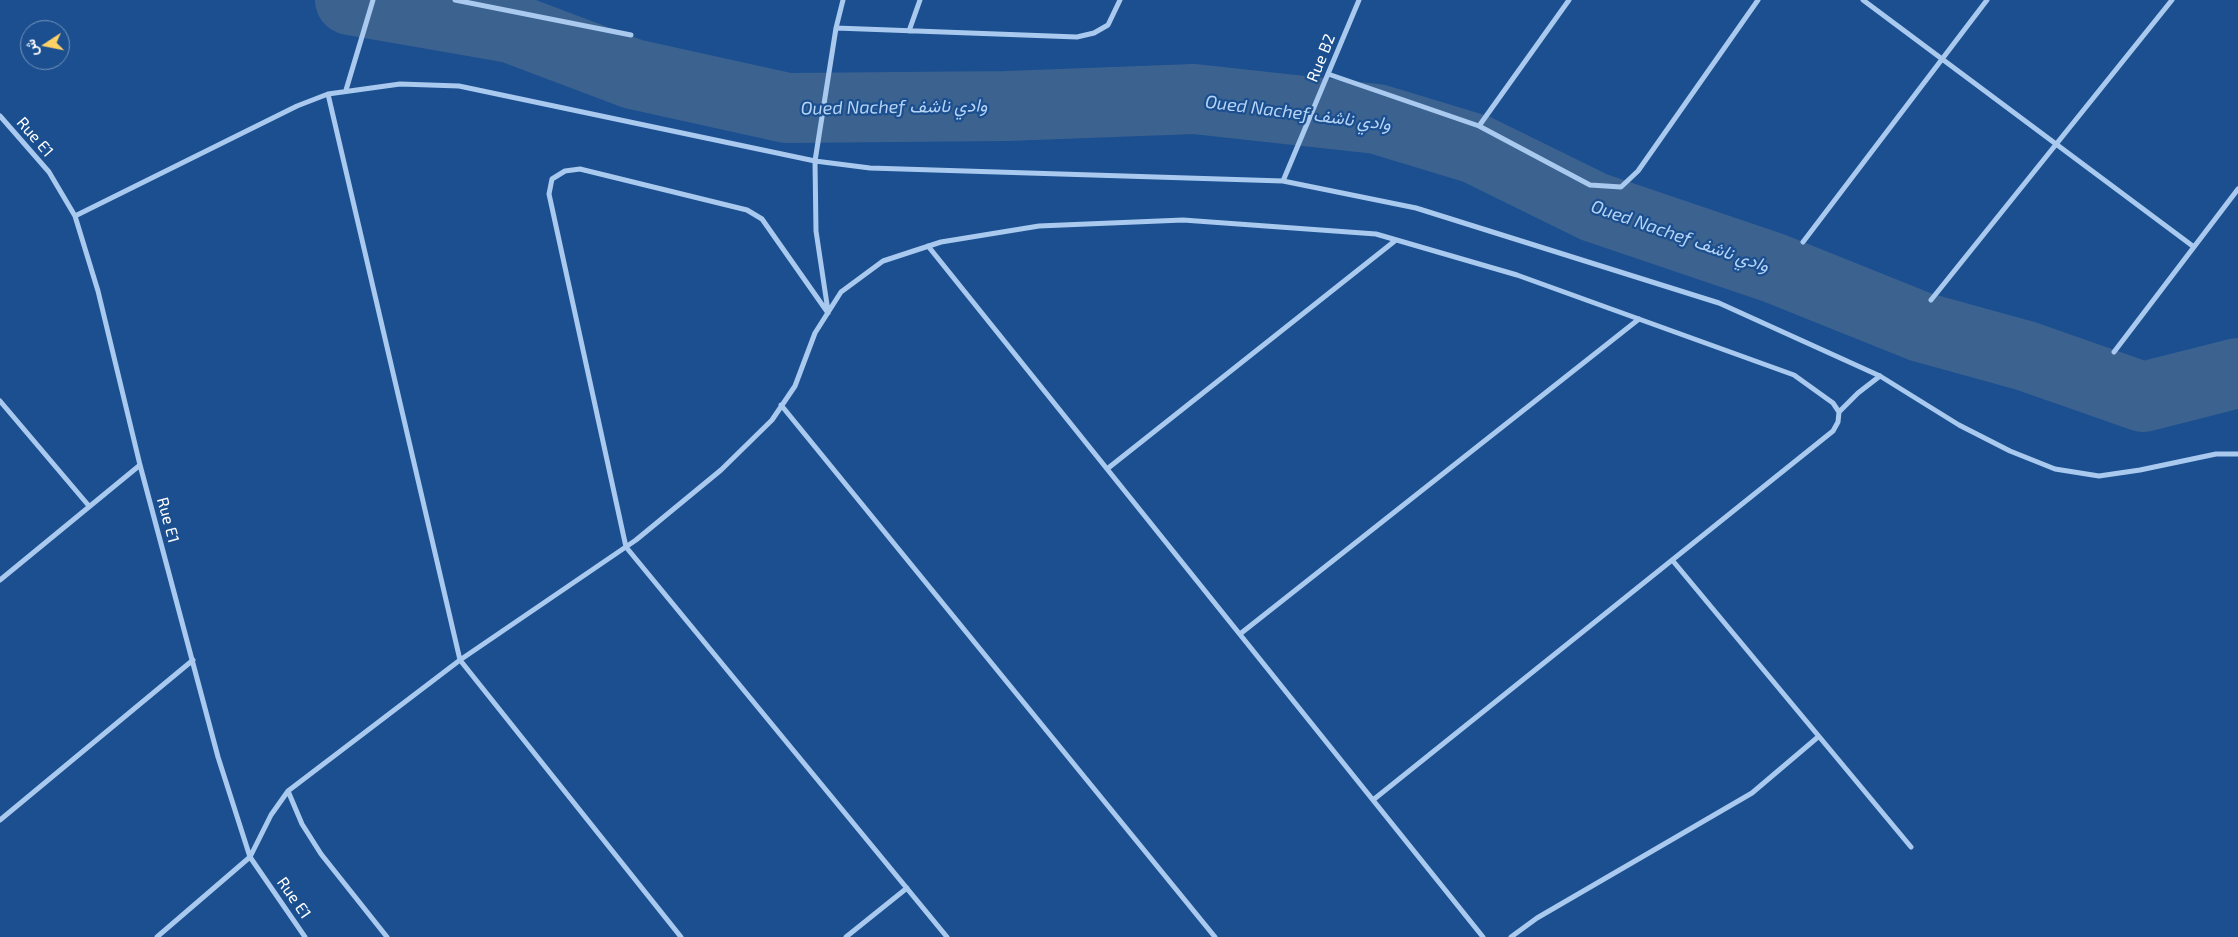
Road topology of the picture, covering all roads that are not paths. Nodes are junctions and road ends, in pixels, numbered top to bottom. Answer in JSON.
{"nodes":[{"id":1,"x":373,"y":0,"type":"edge"},
{"id":2,"x":455,"y":0,"type":"edge"},
{"id":3,"x":843,"y":0,"type":"edge"},
{"id":4,"x":920,"y":0,"type":"edge"},
{"id":5,"x":1120,"y":0,"type":"edge"},
{"id":6,"x":1359,"y":0,"type":"edge"},
{"id":7,"x":1569,"y":0,"type":"edge"},
{"id":8,"x":1758,"y":0,"type":"edge"},
{"id":9,"x":1863,"y":0,"type":"edge"},
{"id":10,"x":1987,"y":0,"type":"edge"},
{"id":11,"x":2172,"y":0,"type":"edge"},
{"id":12,"x":836,"y":28,"type":"junction"},
{"id":13,"x":909,"y":31,"type":"junction"},
{"id":14,"x":632,"y":36,"type":"dead end"},
{"id":15,"x":1942,"y":59,"type":"junction"},
{"id":16,"x":1328,"y":74,"type":"junction"},
{"id":17,"x":346,"y":90,"type":"junction"},
{"id":18,"x":328,"y":94,"type":"junction"},
{"id":19,"x":0,"y":116,"type":"edge"},
{"id":20,"x":1479,"y":126,"type":"junction"},
{"id":21,"x":2056,"y":144,"type":"junction"},
{"id":22,"x":815,"y":161,"type":"junction"},
{"id":23,"x":1283,"y":182,"type":"junction"},
{"id":24,"x":2238,"y":189,"type":"edge"},
{"id":25,"x":75,"y":216,"type":"junction"},
{"id":26,"x":1396,"y":240,"type":"junction"},
{"id":27,"x":1802,"y":242,"type":"dead end"},
{"id":28,"x":928,"y":246,"type":"junction"},
{"id":29,"x":2194,"y":247,"type":"junction"},
{"id":30,"x":1931,"y":300,"type":"dead end"},
{"id":31,"x":828,"y":313,"type":"junction"},
{"id":32,"x":1639,"y":319,"type":"junction"},
{"id":33,"x":2114,"y":352,"type":"dead end"},
{"id":34,"x":1880,"y":376,"type":"junction"},
{"id":35,"x":0,"y":401,"type":"edge"},
{"id":36,"x":781,"y":405,"type":"junction"},
{"id":37,"x":1839,"y":412,"type":"junction"},
{"id":38,"x":2238,"y":454,"type":"edge"},
{"id":39,"x":140,"y":465,"type":"junction"},
{"id":40,"x":1107,"y":469,"type":"junction"},
{"id":41,"x":89,"y":506,"type":"junction"},
{"id":42,"x":626,"y":547,"type":"junction"},
{"id":43,"x":1673,"y":561,"type":"junction"},
{"id":44,"x":0,"y":580,"type":"edge"},
{"id":45,"x":1240,"y":634,"type":"junction"},
{"id":46,"x":192,"y":660,"type":"junction"},
{"id":47,"x":460,"y":660,"type":"junction"},
{"id":48,"x":1818,"y":737,"type":"junction"},
{"id":49,"x":288,"y":791,"type":"junction"},
{"id":50,"x":1373,"y":800,"type":"junction"},
{"id":51,"x":0,"y":820,"type":"edge"},
{"id":52,"x":1911,"y":847,"type":"dead end"},
{"id":53,"x":250,"y":857,"type":"junction"},
{"id":54,"x":908,"y":888,"type":"junction"},
{"id":55,"x":157,"y":937,"type":"edge"},
{"id":56,"x":305,"y":937,"type":"edge"},
{"id":57,"x":387,"y":937,"type":"edge"},
{"id":58,"x":681,"y":937,"type":"edge"},
{"id":59,"x":846,"y":937,"type":"edge"},
{"id":60,"x":948,"y":937,"type":"edge"},
{"id":61,"x":1215,"y":937,"type":"edge"},
{"id":62,"x":1483,"y":937,"type":"edge"},
{"id":63,"x":1511,"y":937,"type":"edge"}],
"edges":[{"from":1,"to":17,"type":"street"},
{"from":2,"to":14,"type":"street"},
{"from":3,"to":12,"type":"street"},
{"from":4,"to":13,"type":"street"},
{"from":5,"to":13,"type":"street"},
{"from":6,"to":16,"type":"street","name":"Rue B2"},
{"from":7,"to":20,"type":"street"},
{"from":8,"to":20,"type":"street"},
{"from":9,"to":15,"type":"street"},
{"from":10,"to":15,"type":"street"},
{"from":11,"to":21,"type":"street"},
{"from":12,"to":13,"type":"street"},
{"from":12,"to":22,"type":"street"},
{"from":15,"to":21,"type":"street"},
{"from":15,"to":27,"type":"street"},
{"from":16,"to":20,"type":"street"},
{"from":16,"to":23,"type":"street","name":"Rue B2"},
{"from":17,"to":18,"type":"street"},
{"from":17,"to":22,"type":"street"},
{"from":18,"to":25,"type":"street"},
{"from":18,"to":47,"type":"street"},
{"from":19,"to":25,"type":"street","name":"Rue E1"},
{"from":21,"to":29,"type":"street"},
{"from":21,"to":30,"type":"street"},
{"from":22,"to":23,"type":"street"},
{"from":22,"to":31,"type":"street"},
{"from":23,"to":34,"type":"street"},
{"from":24,"to":29,"type":"street"},
{"from":25,"to":39,"type":"street","name":"Rue E1"},
{"from":26,"to":28,"type":"street"},
{"from":26,"to":32,"type":"street"},
{"from":26,"to":40,"type":"street"},
{"from":28,"to":31,"type":"street"},
{"from":28,"to":40,"type":"street"},
{"from":29,"to":33,"type":"street"},
{"from":31,"to":36,"type":"street"},
{"from":31,"to":42,"type":"street"},
{"from":32,"to":37,"type":"street"},
{"from":32,"to":45,"type":"street"},
{"from":34,"to":37,"type":"street"},
{"from":34,"to":38,"type":"street"},
{"from":35,"to":41,"type":"street"},
{"from":36,"to":42,"type":"street"},
{"from":36,"to":61,"type":"street"},
{"from":37,"to":43,"type":"street"},
{"from":39,"to":41,"type":"street"},
{"from":39,"to":46,"type":"street","name":"Rue E1"},
{"from":40,"to":45,"type":"street"},
{"from":41,"to":44,"type":"street"},
{"from":42,"to":47,"type":"street"},
{"from":42,"to":54,"type":"street"},
{"from":43,"to":48,"type":"street"},
{"from":43,"to":50,"type":"street"},
{"from":45,"to":50,"type":"street"},
{"from":46,"to":51,"type":"street"},
{"from":46,"to":53,"type":"street","name":"Rue E1"},
{"from":47,"to":49,"type":"street"},
{"from":47,"to":58,"type":"street"},
{"from":48,"to":52,"type":"street"},
{"from":48,"to":63,"type":"street"},
{"from":49,"to":53,"type":"street"},
{"from":49,"to":57,"type":"street"},
{"from":50,"to":62,"type":"street"},
{"from":53,"to":55,"type":"street"},
{"from":53,"to":56,"type":"street","name":"Rue E1"},
{"from":54,"to":59,"type":"street"},
{"from":54,"to":60,"type":"street"}]}
